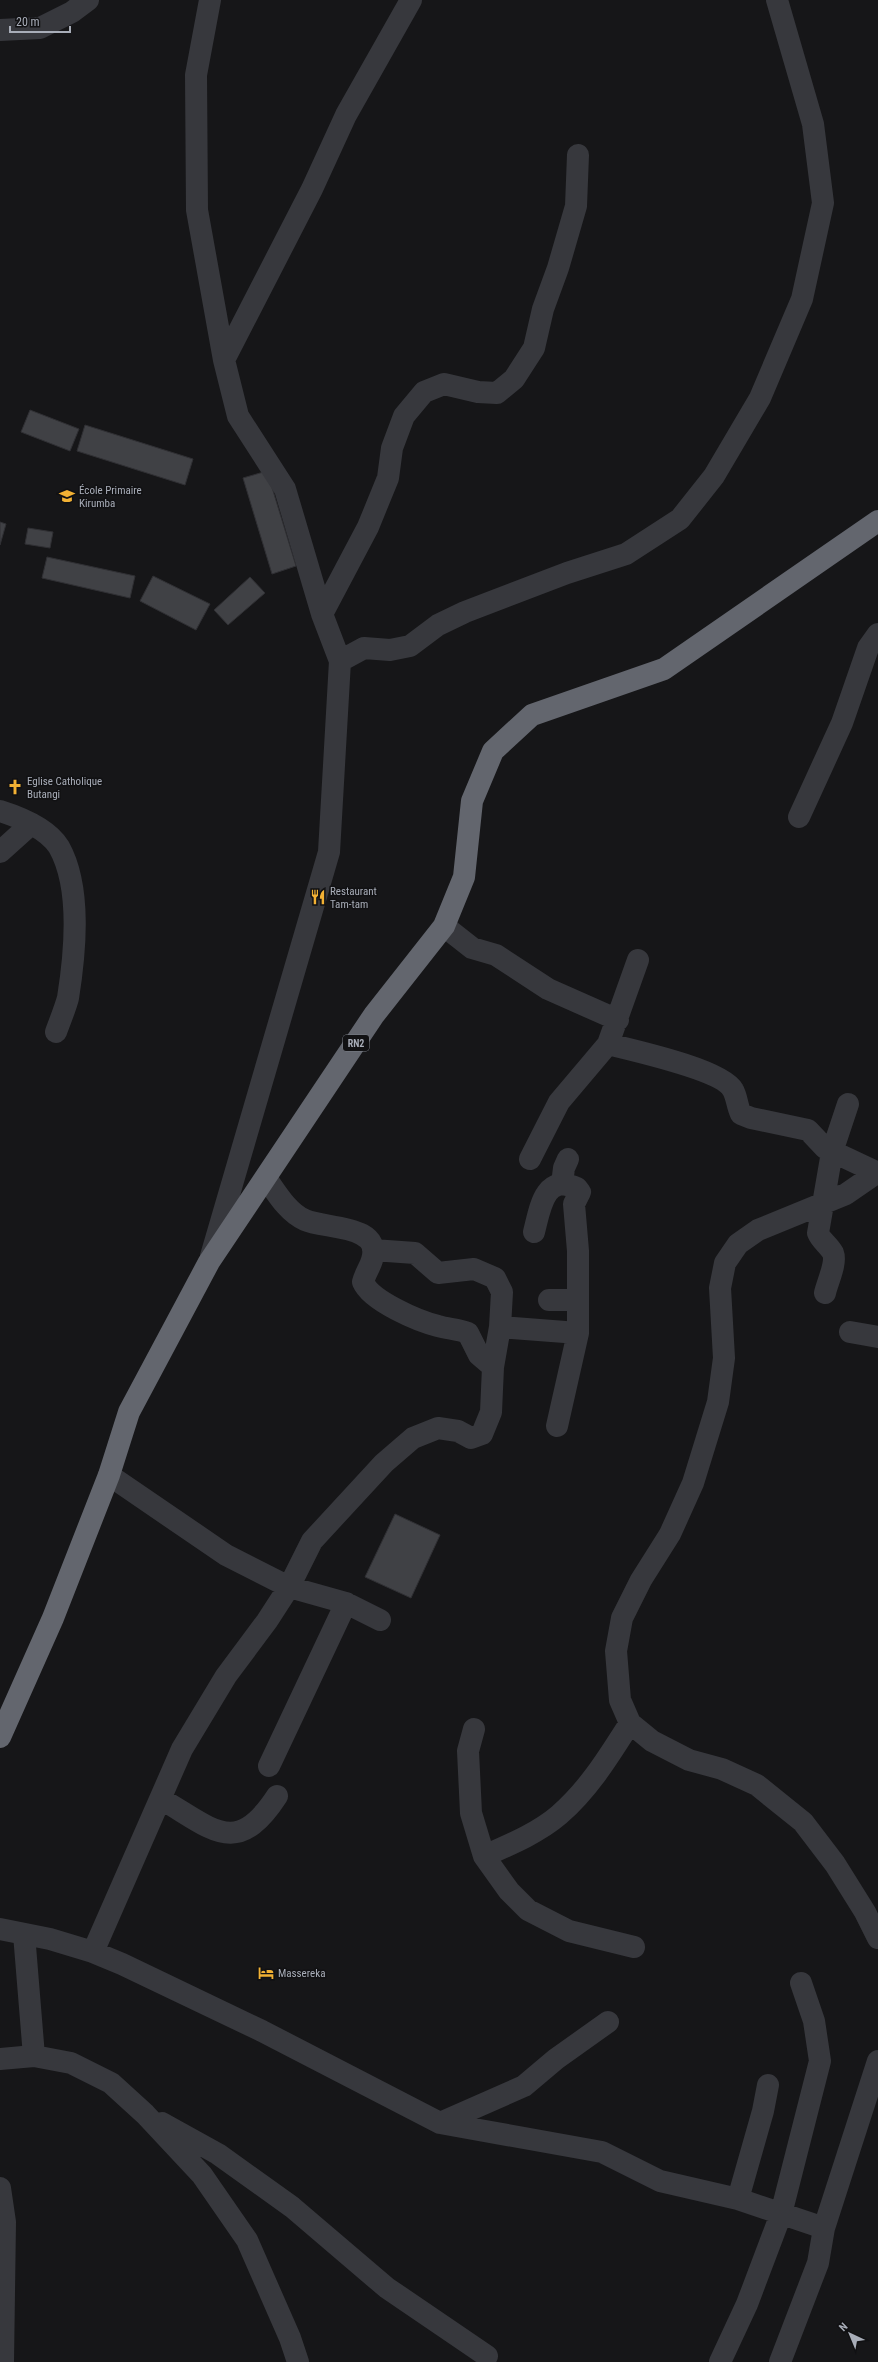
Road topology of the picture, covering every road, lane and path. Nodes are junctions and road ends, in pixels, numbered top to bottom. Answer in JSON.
{"nodes":[{"id":1,"x":88,"y":0,"type":"edge"},
{"id":2,"x":210,"y":0,"type":"edge"},
{"id":3,"x":411,"y":0,"type":"edge"},
{"id":4,"x":778,"y":0,"type":"edge"},
{"id":5,"x":0,"y":30,"type":"edge"},
{"id":6,"x":578,"y":155,"type":"dead end"},
{"id":7,"x":224,"y":360,"type":"junction"},
{"id":8,"x":878,"y":521,"type":"edge"},
{"id":9,"x":322,"y":614,"type":"junction"},
{"id":10,"x":878,"y":634,"type":"edge"},
{"id":11,"x":340,"y":661,"type":"junction"},
{"id":12,"x":0,"y":811,"type":"edge"},
{"id":13,"x":799,"y":817,"type":"dead end"},
{"id":14,"x":30,"y":825,"type":"junction"},
{"id":15,"x":0,"y":852,"type":"edge"},
{"id":16,"x":444,"y":926,"type":"junction"},
{"id":17,"x":638,"y":960,"type":"dead end"},
{"id":18,"x":618,"y":1020,"type":"junction"},
{"id":19,"x":56,"y":1032,"type":"dead end"},
{"id":20,"x":608,"y":1044,"type":"junction"},
{"id":21,"x":848,"y":1104,"type":"dead end"},
{"id":22,"x":832,"y":1152,"type":"junction"},
{"id":23,"x":530,"y":1159,"type":"dead end"},
{"id":24,"x":568,"y":1159,"type":"dead end"},
{"id":25,"x":878,"y":1172,"type":"edge"},
{"id":26,"x":266,"y":1178,"type":"junction"},
{"id":27,"x":562,"y":1184,"type":"junction"},
{"id":28,"x":822,"y":1202,"type":"junction"},
{"id":29,"x":534,"y":1232,"type":"dead end"},
{"id":30,"x":373,"y":1250,"type":"junction"},
{"id":31,"x":209,"y":1262,"type":"junction"},
{"id":32,"x":825,"y":1293,"type":"dead end"},
{"id":33,"x":549,"y":1300,"type":"dead end"},
{"id":34,"x":578,"y":1300,"type":"junction"},
{"id":35,"x":500,"y":1327,"type":"junction"},
{"id":36,"x":850,"y":1332,"type":"dead end"},
{"id":37,"x":578,"y":1333,"type":"junction"},
{"id":38,"x":878,"y":1337,"type":"edge"},
{"id":39,"x":493,"y":1367,"type":"junction"},
{"id":40,"x":557,"y":1426,"type":"dead end"},
{"id":41,"x":109,"y":1475,"type":"junction"},
{"id":42,"x":289,"y":1587,"type":"junction"},
{"id":43,"x":346,"y":1603,"type":"junction"},
{"id":44,"x":380,"y":1620,"type":"dead end"},
{"id":45,"x":630,"y":1723,"type":"junction"},
{"id":46,"x":474,"y":1729,"type":"dead end"},
{"id":47,"x":0,"y":1737,"type":"edge"},
{"id":48,"x":269,"y":1766,"type":"dead end"},
{"id":49,"x":278,"y":1796,"type":"dead end"},
{"id":50,"x":161,"y":1799,"type":"junction"},
{"id":51,"x":484,"y":1856,"type":"junction"},
{"id":52,"x":0,"y":1929,"type":"edge"},
{"id":53,"x":24,"y":1934,"type":"junction"},
{"id":54,"x":878,"y":1938,"type":"edge"},
{"id":55,"x":634,"y":1947,"type":"dead end"},
{"id":56,"x":93,"y":1952,"type":"junction"},
{"id":57,"x":801,"y":1983,"type":"dead end"},
{"id":58,"x":608,"y":2022,"type":"dead end"},
{"id":59,"x":34,"y":2056,"type":"junction"},
{"id":60,"x":0,"y":2059,"type":"edge"},
{"id":61,"x":878,"y":2061,"type":"edge"},
{"id":62,"x":768,"y":2085,"type":"dead end"},
{"id":63,"x":145,"y":2114,"type":"junction"},
{"id":64,"x":440,"y":2123,"type":"junction"},
{"id":65,"x":0,"y":2188,"type":"edge"},
{"id":66,"x":738,"y":2199,"type":"junction"},
{"id":67,"x":781,"y":2214,"type":"junction"},
{"id":68,"x":824,"y":2228,"type":"junction"},
{"id":69,"x":487,"y":2356,"type":"dead end"},
{"id":70,"x":2,"y":2362,"type":"edge"},
{"id":71,"x":298,"y":2362,"type":"edge"},
{"id":72,"x":720,"y":2362,"type":"edge"},
{"id":73,"x":780,"y":2362,"type":"edge"}],
"edges":[{"from":1,"to":5,"type":"street"},
{"from":2,"to":7,"type":"street"},
{"from":3,"to":7,"type":"street"},
{"from":4,"to":11,"type":"street"},
{"from":6,"to":9,"type":"street"},
{"from":7,"to":9,"type":"street"},
{"from":8,"to":16,"type":"highway","number":"RN2"},
{"from":9,"to":11,"type":"street"},
{"from":10,"to":13,"type":"street"},
{"from":11,"to":31,"type":"street"},
{"from":12,"to":14,"type":"street"},
{"from":14,"to":15,"type":"street"},
{"from":14,"to":19,"type":"street"},
{"from":16,"to":18,"type":"street"},
{"from":16,"to":26,"type":"highway","number":"RN2"},
{"from":17,"to":18,"type":"street"},
{"from":18,"to":20,"type":"street"},
{"from":20,"to":22,"type":"street"},
{"from":20,"to":23,"type":"street"},
{"from":21,"to":22,"type":"street"},
{"from":22,"to":25,"type":"street"},
{"from":22,"to":28,"type":"street"},
{"from":24,"to":27,"type":"street"},
{"from":25,"to":28,"type":"street"},
{"from":26,"to":30,"type":"street"},
{"from":26,"to":31,"type":"highway","number":"RN2"},
{"from":27,"to":29,"type":"street"},
{"from":27,"to":34,"type":"street"},
{"from":28,"to":32,"type":"street"},
{"from":28,"to":45,"type":"street"},
{"from":30,"to":35,"type":"street"},
{"from":30,"to":39,"type":"street"},
{"from":31,"to":41,"type":"highway","number":"RN2"},
{"from":33,"to":34,"type":"street"},
{"from":34,"to":37,"type":"street"},
{"from":35,"to":37,"type":"street"},
{"from":35,"to":39,"type":"street"},
{"from":36,"to":38,"type":"street"},
{"from":37,"to":40,"type":"street"},
{"from":39,"to":42,"type":"street"},
{"from":41,"to":42,"type":"street"},
{"from":41,"to":47,"type":"highway","number":"RN2"},
{"from":42,"to":43,"type":"street"},
{"from":42,"to":50,"type":"street"},
{"from":43,"to":44,"type":"street"},
{"from":43,"to":48,"type":"street"},
{"from":45,"to":51,"type":"street"},
{"from":45,"to":54,"type":"street"},
{"from":46,"to":51,"type":"street"},
{"from":49,"to":50,"type":"street"},
{"from":50,"to":56,"type":"street"},
{"from":51,"to":55,"type":"street"},
{"from":52,"to":53,"type":"street"},
{"from":53,"to":56,"type":"street"},
{"from":53,"to":59,"type":"street"},
{"from":56,"to":64,"type":"street"},
{"from":57,"to":67,"type":"street"},
{"from":58,"to":64,"type":"street"},
{"from":59,"to":60,"type":"street"},
{"from":59,"to":63,"type":"street"},
{"from":61,"to":68,"type":"street"},
{"from":62,"to":66,"type":"street"},
{"from":63,"to":69,"type":"street"},
{"from":63,"to":71,"type":"street"},
{"from":64,"to":66,"type":"street"},
{"from":65,"to":70,"type":"street"},
{"from":66,"to":67,"type":"street"},
{"from":67,"to":68,"type":"street"},
{"from":67,"to":72,"type":"street"},
{"from":68,"to":73,"type":"street"}]}
